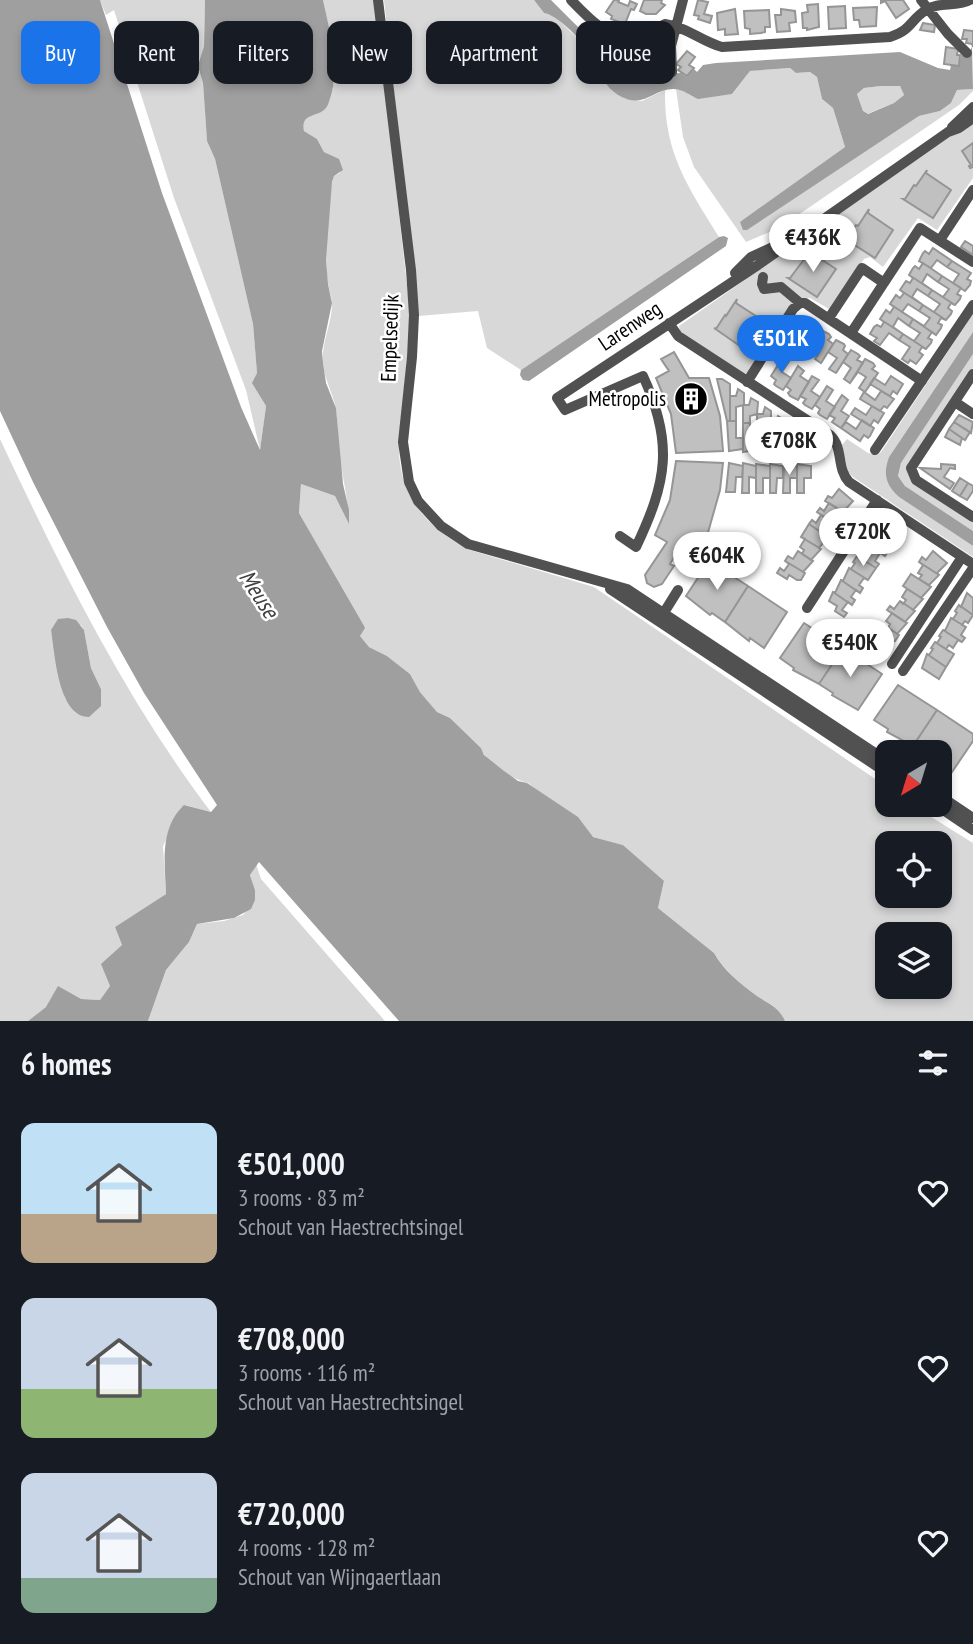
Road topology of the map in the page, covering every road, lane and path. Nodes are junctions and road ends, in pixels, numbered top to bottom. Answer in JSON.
{"nodes":[{"id":1,"x":378,"y":0,"type":"edge"},
{"id":2,"x":572,"y":0,"type":"edge"},
{"id":3,"x":684,"y":0,"type":"edge"},
{"id":4,"x":970,"y":0,"type":"edge"},
{"id":5,"x":924,"y":4,"type":"edge"},
{"id":6,"x":677,"y":26,"type":"junction"},
{"id":7,"x":675,"y":33,"type":"edge"},
{"id":8,"x":967,"y":53,"type":"dead end"},
{"id":9,"x":973,"y":107,"type":"edge"},
{"id":10,"x":973,"y":118,"type":"edge"},
{"id":11,"x":948,"y":132,"type":"junction"},
{"id":12,"x":973,"y":190,"type":"edge"},
{"id":13,"x":940,"y":240,"type":"junction"},
{"id":14,"x":973,"y":262,"type":"edge"},
{"id":15,"x":763,"y":277,"type":"dead end"},
{"id":16,"x":884,"y":283,"type":"junction"},
{"id":17,"x":800,"y":303,"type":"junction"},
{"id":18,"x":973,"y":305,"type":"edge"},
{"id":19,"x":829,"y":318,"type":"junction"},
{"id":20,"x":668,"y":323,"type":"junction"},
{"id":21,"x":851,"y":333,"type":"junction"},
{"id":22,"x":973,"y":374,"type":"edge"},
{"id":23,"x":922,"y":381,"type":"junction"},
{"id":24,"x":747,"y":382,"type":"junction"},
{"id":25,"x":954,"y":402,"type":"junction"},
{"id":26,"x":973,"y":414,"type":"edge"},
{"id":27,"x":875,"y":450,"type":"dead end"},
{"id":28,"x":877,"y":500,"type":"junction"},
{"id":29,"x":973,"y":517,"type":"edge"},
{"id":30,"x":620,"y":536,"type":"dead end"},
{"id":31,"x":962,"y":557,"type":"junction"},
{"id":32,"x":973,"y":566,"type":"edge"},
{"id":33,"x":678,"y":590,"type":"dead end"},
{"id":34,"x":807,"y":608,"type":"dead end"},
{"id":35,"x":661,"y":617,"type":"junction"},
{"id":36,"x":892,"y":664,"type":"dead end"},
{"id":37,"x":903,"y":671,"type":"dead end"},
{"id":38,"x":875,"y":753,"type":"edge"},
{"id":39,"x":875,"y":765,"type":"edge"},
{"id":40,"x":952,"y":804,"type":"edge"},
{"id":41,"x":952,"y":816,"type":"edge"},
{"id":42,"x":973,"y":818,"type":"edge"},
{"id":43,"x":973,"y":830,"type":"edge"}],
"edges":[{"from":1,"to":35,"type":"street","name":"Empelsedijk"},
{"from":2,"to":6,"type":"street"},
{"from":3,"to":6,"type":"street"},
{"from":4,"to":5,"type":"street"},
{"from":5,"to":6,"type":"street"},
{"from":5,"to":8,"type":"street"},
{"from":6,"to":7,"type":"street"},
{"from":9,"to":11,"type":"street","name":"Larenweg"},
{"from":10,"to":11,"type":"street","name":"Larenweg"},
{"from":11,"to":20,"type":"street","name":"Larenweg"},
{"from":12,"to":13,"type":"street"},
{"from":13,"to":14,"type":"street"},
{"from":13,"to":16,"type":"street"},
{"from":15,"to":17,"type":"street"},
{"from":16,"to":19,"type":"street"},
{"from":16,"to":21,"type":"street"},
{"from":17,"to":19,"type":"street"},
{"from":17,"to":24,"type":"street"},
{"from":18,"to":23,"type":"street"},
{"from":19,"to":21,"type":"street"},
{"from":20,"to":24,"type":"street"},
{"from":20,"to":30,"type":"street","name":"Larenweg"},
{"from":21,"to":23,"type":"street"},
{"from":22,"to":25,"type":"street"},
{"from":23,"to":27,"type":"street"},
{"from":24,"to":28,"type":"street"},
{"from":25,"to":26,"type":"street"},
{"from":25,"to":29,"type":"street"},
{"from":28,"to":31,"type":"street"},
{"from":28,"to":34,"type":"street"},
{"from":31,"to":32,"type":"street"},
{"from":31,"to":36,"type":"street"},
{"from":32,"to":37,"type":"street"},
{"from":33,"to":35,"type":"street"},
{"from":35,"to":38,"type":"street"},
{"from":35,"to":39,"type":"street"},
{"from":40,"to":42,"type":"street"},
{"from":41,"to":43,"type":"street"}]}
